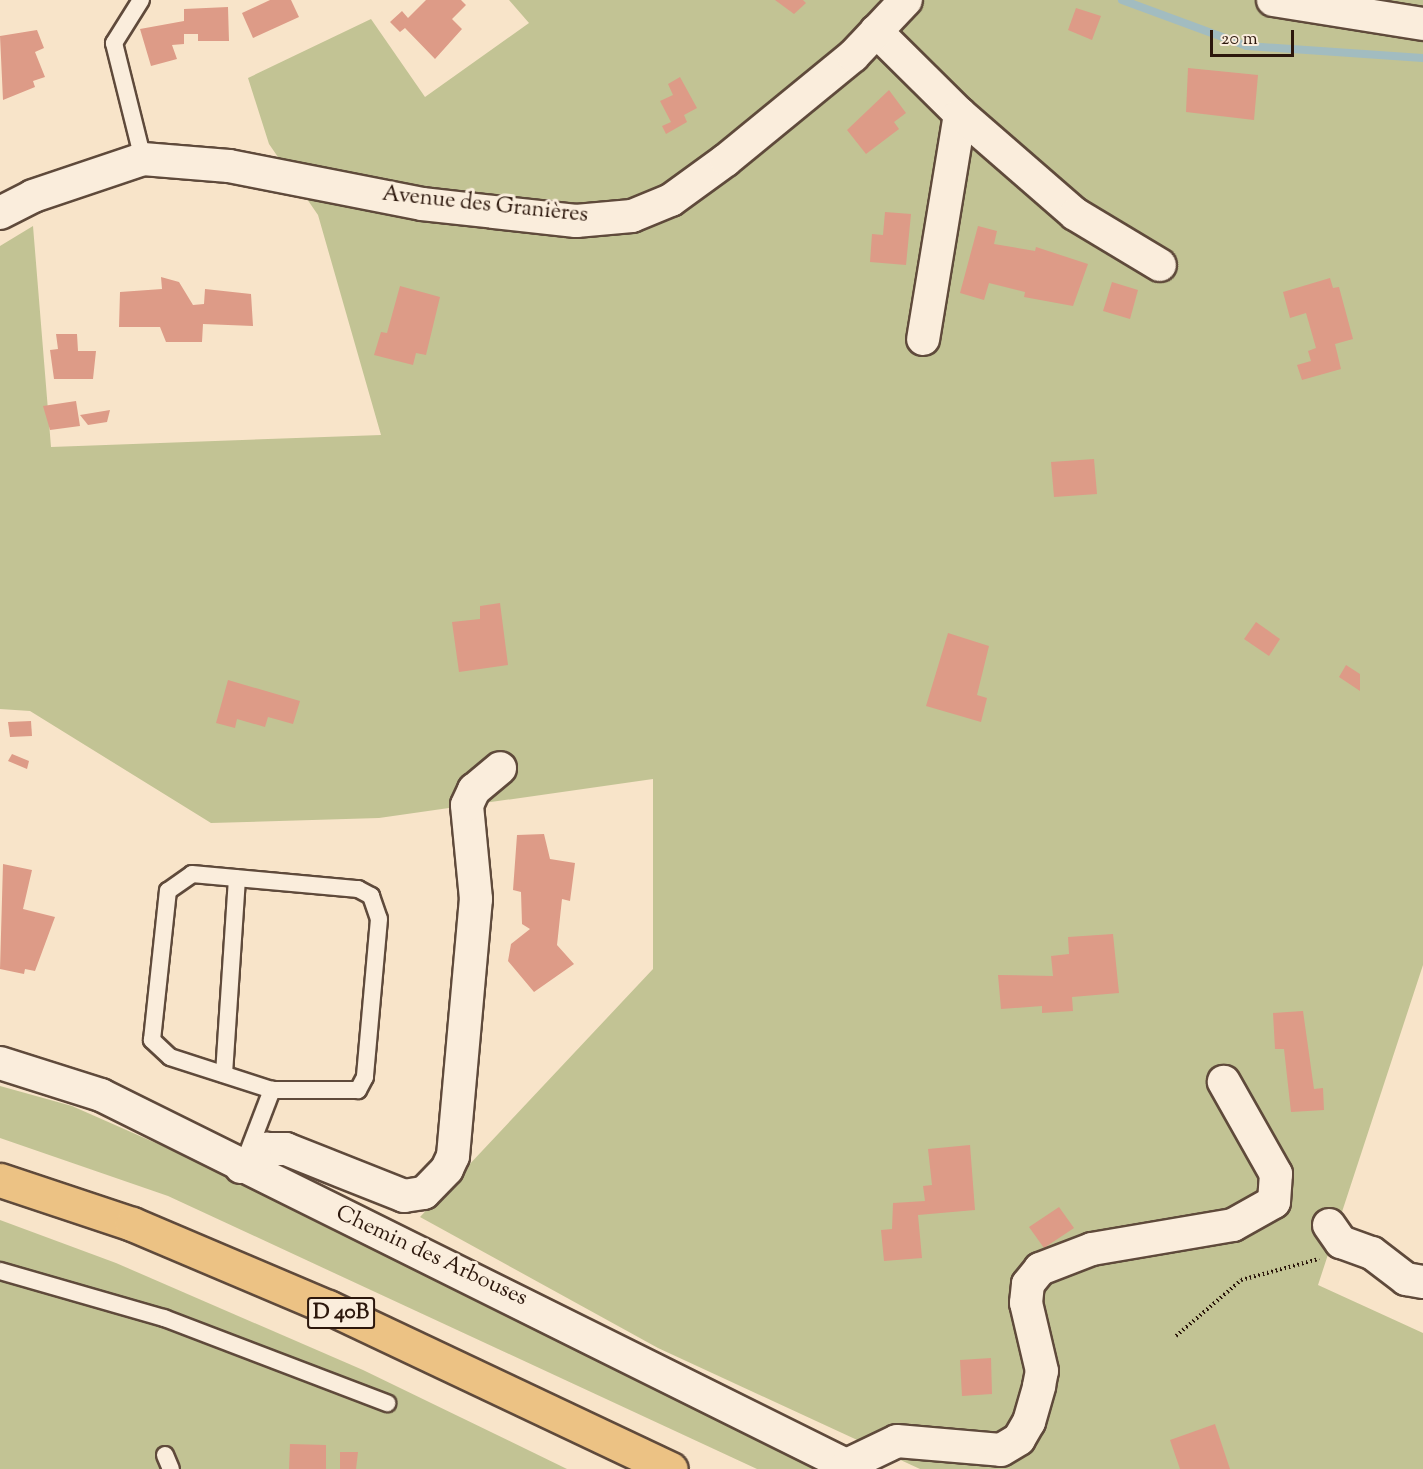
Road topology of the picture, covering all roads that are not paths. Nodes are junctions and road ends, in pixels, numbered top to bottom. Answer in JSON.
{"nodes":[{"id":1,"x":141,"y":0,"type":"edge"},
{"id":2,"x":906,"y":0,"type":"edge"},
{"id":3,"x":1273,"y":0,"type":"edge"},
{"id":4,"x":1423,"y":24,"type":"edge"},
{"id":5,"x":876,"y":31,"type":"junction"},
{"id":6,"x":960,"y":114,"type":"junction"},
{"id":7,"x":143,"y":159,"type":"junction"},
{"id":8,"x":0,"y":213,"type":"edge"},
{"id":9,"x":1160,"y":265,"type":"dead end"},
{"id":10,"x":923,"y":339,"type":"dead end"},
{"id":11,"x":500,"y":768,"type":"dead end"},
{"id":12,"x":237,"y":878,"type":"junction"},
{"id":13,"x":0,"y":1063,"type":"edge"},
{"id":14,"x":224,"y":1074,"type":"junction"},
{"id":15,"x":1224,"y":1082,"type":"dead end"},
{"id":16,"x":272,"y":1090,"type":"junction"},
{"id":17,"x":241,"y":1167,"type":"junction"},
{"id":18,"x":0,"y":1180,"type":"edge"},
{"id":19,"x":1335,"y":1234,"type":"road end"},
{"id":20,"x":0,"y":1270,"type":"edge"},
{"id":21,"x":1423,"y":1282,"type":"edge"},
{"id":22,"x":387,"y":1403,"type":"dead end"},
{"id":23,"x":850,"y":1467,"type":"edge"},
{"id":24,"x":671,"y":1469,"type":"edge"}],
"edges":[{"from":1,"to":7,"type":"lane"},
{"from":2,"to":5,"type":"street","name":"Avenue des Granières"},
{"from":3,"to":4,"type":"street"},
{"from":5,"to":6,"type":"street"},
{"from":5,"to":7,"type":"street","name":"Avenue des Granières"},
{"from":6,"to":9,"type":"street"},
{"from":6,"to":10,"type":"street"},
{"from":7,"to":8,"type":"street","name":"Avenue des Granières"},
{"from":11,"to":17,"type":"street"},
{"from":12,"to":14,"type":"lane"},
{"from":12,"to":14,"type":"lane"},
{"from":12,"to":16,"type":"lane"},
{"from":13,"to":17,"type":"street","name":"Chemin des Arbouses"},
{"from":14,"to":16,"type":"lane"},
{"from":15,"to":23,"type":"street"},
{"from":16,"to":17,"type":"lane"},
{"from":17,"to":23,"type":"street","name":"Chemin des Arbouses"},
{"from":18,"to":24,"type":"main road","number":"D 40B"},
{"from":19,"to":21,"type":"street"},
{"from":20,"to":22,"type":"lane"}]}
